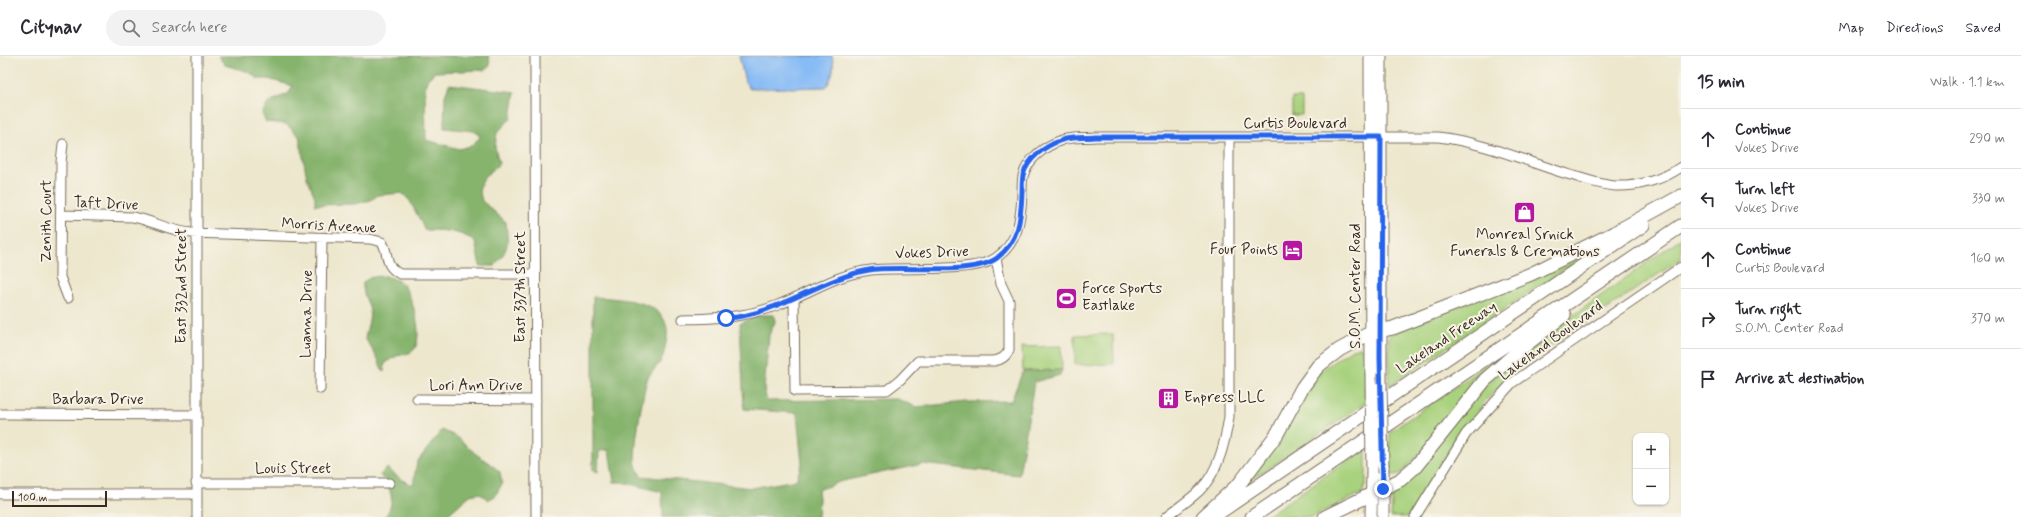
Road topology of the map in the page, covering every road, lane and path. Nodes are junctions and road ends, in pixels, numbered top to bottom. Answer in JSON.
{"nodes":[{"id":1,"x":196,"y":56,"type":"edge"},
{"id":2,"x":535,"y":56,"type":"edge"},
{"id":3,"x":1370,"y":56,"type":"edge"},
{"id":4,"x":1381,"y":56,"type":"edge"},
{"id":5,"x":1376,"y":137,"type":"junction"},
{"id":6,"x":1229,"y":138,"type":"junction"},
{"id":7,"x":63,"y":144,"type":"dead end"},
{"id":8,"x":1681,"y":167,"type":"edge"},
{"id":9,"x":1681,"y":196,"type":"edge"},
{"id":10,"x":1681,"y":200,"type":"edge"},
{"id":11,"x":61,"y":216,"type":"junction"},
{"id":12,"x":1681,"y":226,"type":"edge"},
{"id":13,"x":1681,"y":232,"type":"edge"},
{"id":14,"x":196,"y":233,"type":"junction"},
{"id":15,"x":322,"y":239,"type":"junction"},
{"id":16,"x":996,"y":258,"type":"junction"},
{"id":17,"x":1681,"y":267,"type":"edge"},
{"id":18,"x":535,"y":274,"type":"junction"},
{"id":19,"x":68,"y":298,"type":"dead end"},
{"id":20,"x":794,"y":298,"type":"junction"},
{"id":21,"x":683,"y":319,"type":"dead end"},
{"id":22,"x":1375,"y":332,"type":"junction"},
{"id":23,"x":320,"y":389,"type":"dead end"},
{"id":24,"x":417,"y":399,"type":"dead end"},
{"id":25,"x":536,"y":400,"type":"junction"},
{"id":26,"x":0,"y":414,"type":"edge"},
{"id":27,"x":196,"y":415,"type":"junction"},
{"id":28,"x":196,"y":483,"type":"junction"},
{"id":29,"x":389,"y":483,"type":"dead end"},
{"id":30,"x":1377,"y":492,"type":"junction"},
{"id":31,"x":0,"y":494,"type":"edge"},
{"id":32,"x":196,"y":494,"type":"junction"},
{"id":33,"x":197,"y":517,"type":"edge"},
{"id":34,"x":536,"y":517,"type":"edge"},
{"id":35,"x":1166,"y":517,"type":"edge"},
{"id":36,"x":1203,"y":517,"type":"edge"},
{"id":37,"x":1212,"y":517,"type":"edge"},
{"id":38,"x":1252,"y":517,"type":"edge"},
{"id":39,"x":1325,"y":517,"type":"edge"},
{"id":40,"x":1371,"y":517,"type":"edge"},
{"id":41,"x":1383,"y":517,"type":"edge"},
{"id":42,"x":1415,"y":517,"type":"edge"}],
"edges":[{"from":1,"to":14,"type":"street","name":"East 332nd Street"},
{"from":2,"to":18,"type":"street","name":"East 337th Street"},
{"from":3,"to":5,"type":"main road","name":"S.O.M. Center Road"},
{"from":4,"to":5,"type":"main road","name":"S.O.M. Center Road"},
{"from":5,"to":6,"type":"street","name":"Curtis Boulevard"},
{"from":5,"to":8,"type":"street","name":"Curtis Boulevard"},
{"from":5,"to":22,"type":"main road","name":"S.O.M. Center Road"},
{"from":6,"to":16,"type":"street","name":"Vokes Drive"},
{"from":6,"to":35,"type":"street","name":"Curtis Boulevard"},
{"from":7,"to":11,"type":"street","name":"Zenith Court"},
{"from":9,"to":22,"type":"highway"},
{"from":10,"to":37,"type":"highway","name":"Lakeland Freeway"},
{"from":11,"to":14,"type":"street","name":"Taft Drive"},
{"from":11,"to":19,"type":"street","name":"Zenith Court"},
{"from":12,"to":38,"type":"highway"},
{"from":13,"to":30,"type":"highway"},
{"from":14,"to":15,"type":"street","name":"Morris Avenue"},
{"from":14,"to":27,"type":"street","name":"East 332nd Street"},
{"from":15,"to":18,"type":"street","name":"Morris Avenue"},
{"from":15,"to":23,"type":"street","name":"Luanna Drive"},
{"from":16,"to":20,"type":"street","name":"Vokes Drive"},
{"from":16,"to":20,"type":"street"},
{"from":17,"to":42,"type":"street","name":"Lakeland Boulevard"},
{"from":18,"to":25,"type":"street","name":"East 337th Street"},
{"from":20,"to":21,"type":"street","name":"Vokes Drive"},
{"from":22,"to":30,"type":"main road","name":"S.O.M. Center Road","bridge":true},
{"from":22,"to":30,"type":"main road","name":"S.O.M. Center Road","bridge":true},
{"from":22,"to":36,"type":"highway"},
{"from":24,"to":25,"type":"street","name":"Lori Ann Drive"},
{"from":25,"to":34,"type":"street","name":"East 337th Street"},
{"from":26,"to":27,"type":"street","name":"Barbara Drive"},
{"from":27,"to":28,"type":"street","name":"East 332nd Street"},
{"from":28,"to":29,"type":"street","name":"Louis Street"},
{"from":28,"to":32,"type":"street","name":"East 332nd Street"},
{"from":30,"to":39,"type":"highway"},
{"from":30,"to":40,"type":"main road","name":"S.O.M. Center Road"},
{"from":30,"to":41,"type":"main road","name":"S.O.M. Center Road"},
{"from":31,"to":32,"type":"street"},
{"from":32,"to":33,"type":"street","name":"East 332nd Street"}]}
